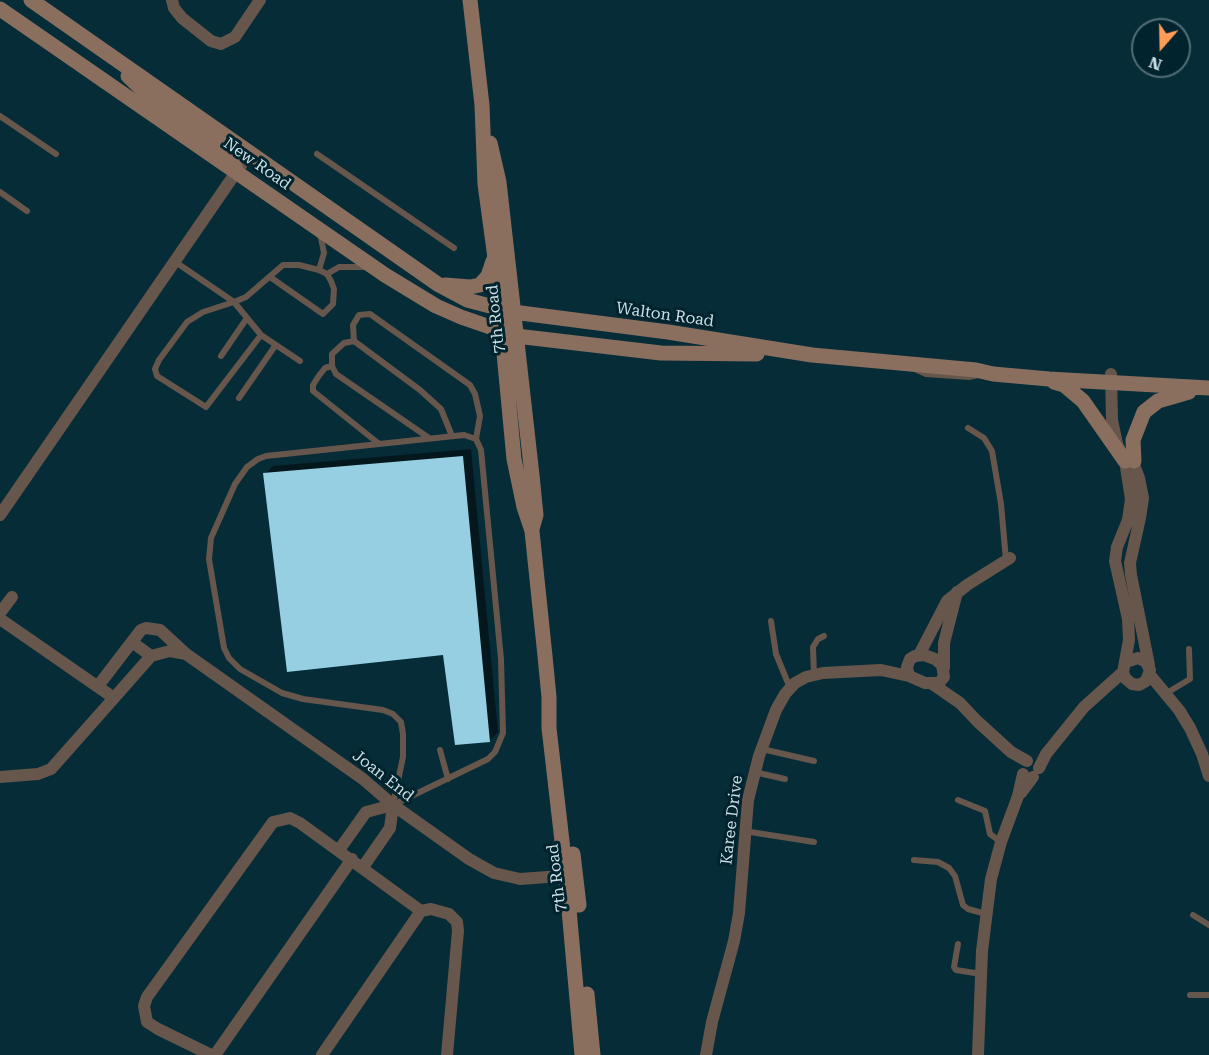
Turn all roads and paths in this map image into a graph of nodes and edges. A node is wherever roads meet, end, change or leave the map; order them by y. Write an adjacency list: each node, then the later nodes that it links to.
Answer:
1 (31, 0): 6 (main road, New Road)
2 (172, 0): 3 (street)
3 (260, 0)
4 (470, 0): 7 (main road, 7th Road)
5 (0, 9): 12 (main road, New Road)
6 (113, 57): 9 (main road, New Road); 12 (main road)
7 (482, 105): 17 (main road, 7th Road); 25 (main road, 7th Road)
8 (0, 116): 10 (lane)
9 (250, 152): 12 (street); 23 (main road, New Road)
10 (56, 154)
11 (317, 154): 16 (lane)
12 (236, 171): 15 (main road, New Road); 18 (street)
13 (0, 192): 14 (lane)
14 (27, 211)
15 (318, 229): 19 (main road, New Road); 20 (lane)
16 (454, 248)
17 (495, 258): 23 (main road); 25 (main road, 7th Road)
18 (174, 261): 24 (lane); 47 (street)
19 (376, 269): 21 (lane); 27 (main road, New Road)
20 (319, 270): 21 (lane); 22 (lane)
21 (327, 274): 22 (lane)
22 (270, 277): 24 (lane)
23 (439, 285): 25 (main road, New Road)
24 (234, 302): 26 (lane); 28 (lane)
25 (506, 310): 27 (main road, 7th Road); 31 (main road, Walton Road)
26 (247, 318): 28 (lane); 32 (lane)
27 (509, 334): 31 (main road, Walton Road); 95 (main road, 7th Road)
28 (261, 335): 30 (lane)
29 (354, 341): 34 (lane); 41 (lane); 43 (lane)
30 (275, 346): 33 (lane); 39 (lane)
31 (812, 355): 35 (main road, Walton Road)
32 (220, 356)
33 (300, 361)
34 (332, 366): 42 (lane); 44 (lane)
35 (982, 370): 36 (main road, Walton Road); 37 (main road, Walton Road)
36 (1049, 379): 37 (main road, Walton Road); 45 (main road)
37 (1114, 379): 38 (main road, Walton Road); 45 (street)
38 (1207, 385): 45 (main road)
39 (239, 398)
40 (968, 428): 48 (lane)
41 (452, 436): 42 (lane); 43 (lane)
42 (429, 438): 44 (lane)
43 (476, 439): 84 (lane)
44 (378, 443): 87 (lane)
45 (1129, 461): 46 (street)
46 (1134, 479): 49 (street); 50 (street)
47 (0, 515)
48 (1008, 559): 51 (street)
49 (1130, 569): 50 (street); 66 (street)
50 (1117, 570): 64 (street)
51 (957, 592): 56 (street); 57 (street)
52 (12, 597): 53 (street)
53 (0, 613)
54 (0, 619): 71 (street)
55 (771, 621): 72 (lane)
56 (933, 628): 57 (street); 62 (street)
57 (946, 632): 67 (street)
58 (824, 636): 68 (lane)
59 (132, 642): 61 (street, Joan End); 63 (street); 71 (street)
60 (1189, 649): 74 (lane)
61 (186, 654): 63 (street); 87 (street, Joan End)
62 (919, 655): 65 (street); 67 (street)
63 (151, 657): 75 (street)
64 (1124, 667): 66 (street); 70 (street); 73 (street)
65 (909, 670): 68 (street); 69 (street)
66 (1149, 670): 70 (street); 74 (street)
67 (944, 673): 69 (street); 76 (street)
68 (814, 675): 72 (street)
69 (931, 683): 76 (street)
70 (1134, 684): 73 (street); 74 (street)
71 (98, 686): 75 (street)
72 (790, 688): 77 (street, Karee Drive)
73 (1101, 691): 80 (street)
74 (1166, 696): 82 (street)
75 (114, 698): 83 (street)
76 (960, 703): 80 (street)
77 (761, 748): 79 (lane); 81 (street, Karee Drive)
78 (440, 750): 84 (lane)
79 (813, 761)
80 (1029, 768): 90 (street)
81 (754, 772): 85 (lane); 88 (street, Karee Drive)
82 (1209, 776)
83 (0, 777)
84 (448, 779): 87 (lane)
85 (784, 779)
86 (958, 800): 90 (lane)
87 (393, 805): 91 (street); 94 (street); 95 (street, Joan End)
88 (744, 831): 89 (lane); 110 (street, Karee Drive)
89 (814, 842)
90 (1001, 842): 97 (street)
91 (339, 850): 92 (street); 104 (street)
92 (352, 859): 94 (street); 105 (street)
93 (914, 860): 97 (lane)
94 (363, 867): 96 (street)
95 (571, 876): 108 (main road, 7th Road); 109 (main road, 7th Road)
96 (421, 911): 106 (street); 107 (street)
97 (987, 915): 101 (street)
98 (1193, 915): 99 (lane)
99 (1209, 925)
100 (958, 944): 101 (lane)
101 (981, 974): 111 (street)
102 (1190, 995): 103 (lane)
103 (1209, 995)
104 (211, 1055)
105 (215, 1055)
106 (322, 1055)
107 (447, 1055)
108 (582, 1055)
109 (593, 1055)
110 (706, 1055)
111 (978, 1055)

